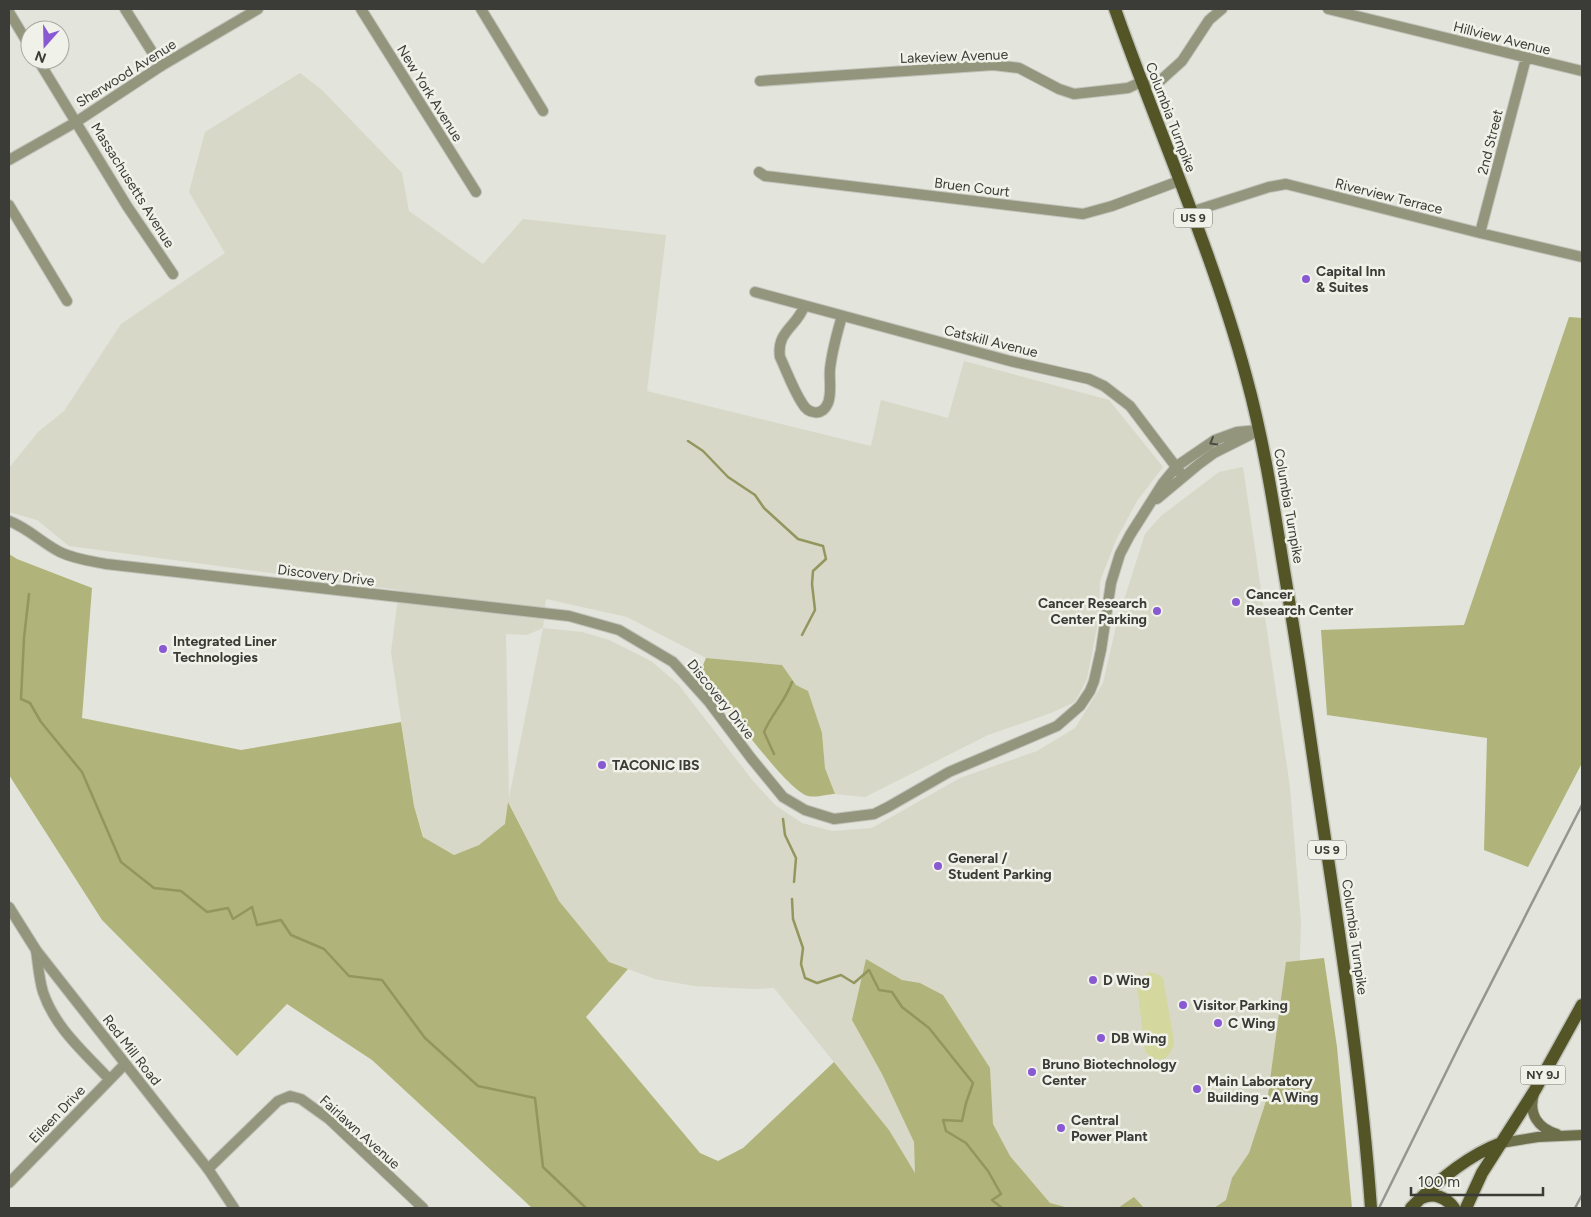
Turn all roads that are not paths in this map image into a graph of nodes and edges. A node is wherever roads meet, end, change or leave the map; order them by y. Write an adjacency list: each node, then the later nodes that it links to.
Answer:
1 (125, 9): 13 (street)
2 (258, 9): 9 (street, Sherwood Avenue)
3 (361, 9): 23 (street, New York Avenue)
4 (481, 9): 18 (street)
5 (1115, 9): 17 (main road, Columbia Turnpike / US 9)
6 (1222, 9): 17 (street)
7 (1328, 9): 10 (street, Hillview Avenue)
8 (9, 12): 11 (street)
9 (246, 12): 13 (street, Sherwood Avenue)
10 (1354, 12): 12 (street, Hillview Avenue)
11 (20, 30)
12 (1526, 58): 15 (street, Hillview Avenue); 26 (street, 2nd Street)
13 (161, 66): 19 (street, Sherwood Avenue)
14 (44, 70): 19 (street, Massachusetts Avenue)
15 (1582, 72)
16 (760, 80): 17 (street, Lakeview Avenue)
17 (1141, 82): 22 (main road, Columbia Turnpike / US 9)
18 (543, 111)
19 (76, 122): 20 (street, Sherwood Avenue); 28 (street, Massachusetts Avenue)
20 (9, 160)
21 (759, 172): 22 (street, Bruen Court)
22 (1179, 181): 25 (main road, Columbia Turnpike / US 9)
23 (476, 192)
24 (9, 205): 30 (street)
25 (1191, 212): 26 (street, Riverview Terrace); 33 (main road, Columbia Turnpike / US 9)
26 (1480, 233): 27 (street, Riverview Terrace)
27 (1582, 257)
28 (173, 274)
29 (755, 292): 31 (street, Catskill Avenue)
30 (68, 301)
31 (804, 306): 32 (street, Catskill Avenue); 32 (street)
32 (842, 316): 34 (street, Catskill Avenue)
33 (1260, 430): 34 (street, Discovery Drive, one-way to 34); 35 (street, Discovery Drive); 52 (main road, Columbia Turnpike / US 9)
34 (1177, 466): 35 (street, Catskill Avenue); 36 (street, Discovery Drive)
35 (1183, 476): 36 (street, Discovery Drive)
36 (1148, 507): 37 (street, Discovery Drive)
37 (9, 521)
38 (9, 907): 39 (street, Red Mill Road)
39 (36, 950): 41 (street, Red Mill Road); 42 (street)
40 (1582, 1005): 43 (main road, NY 9J)
41 (125, 1064): 42 (street, Eileen Drive); 47 (street, Red Mill Road)
42 (109, 1080): 48 (street, Eileen Drive)
43 (1535, 1090): 45 (main road); 46 (main road, NY 9J)
44 (1582, 1135): 45 (main road)
45 (1565, 1136): 46 (main road)
46 (1501, 1143): 49 (main road); 54 (main road)
47 (208, 1169): 50 (street, Red Mill Road); 51 (street, Fairlawn Avenue)
48 (9, 1184)
49 (1416, 1204): 53 (main road)
50 (234, 1208)
51 (423, 1208)
52 (1371, 1208)
53 (1454, 1208)
54 (1466, 1208)

